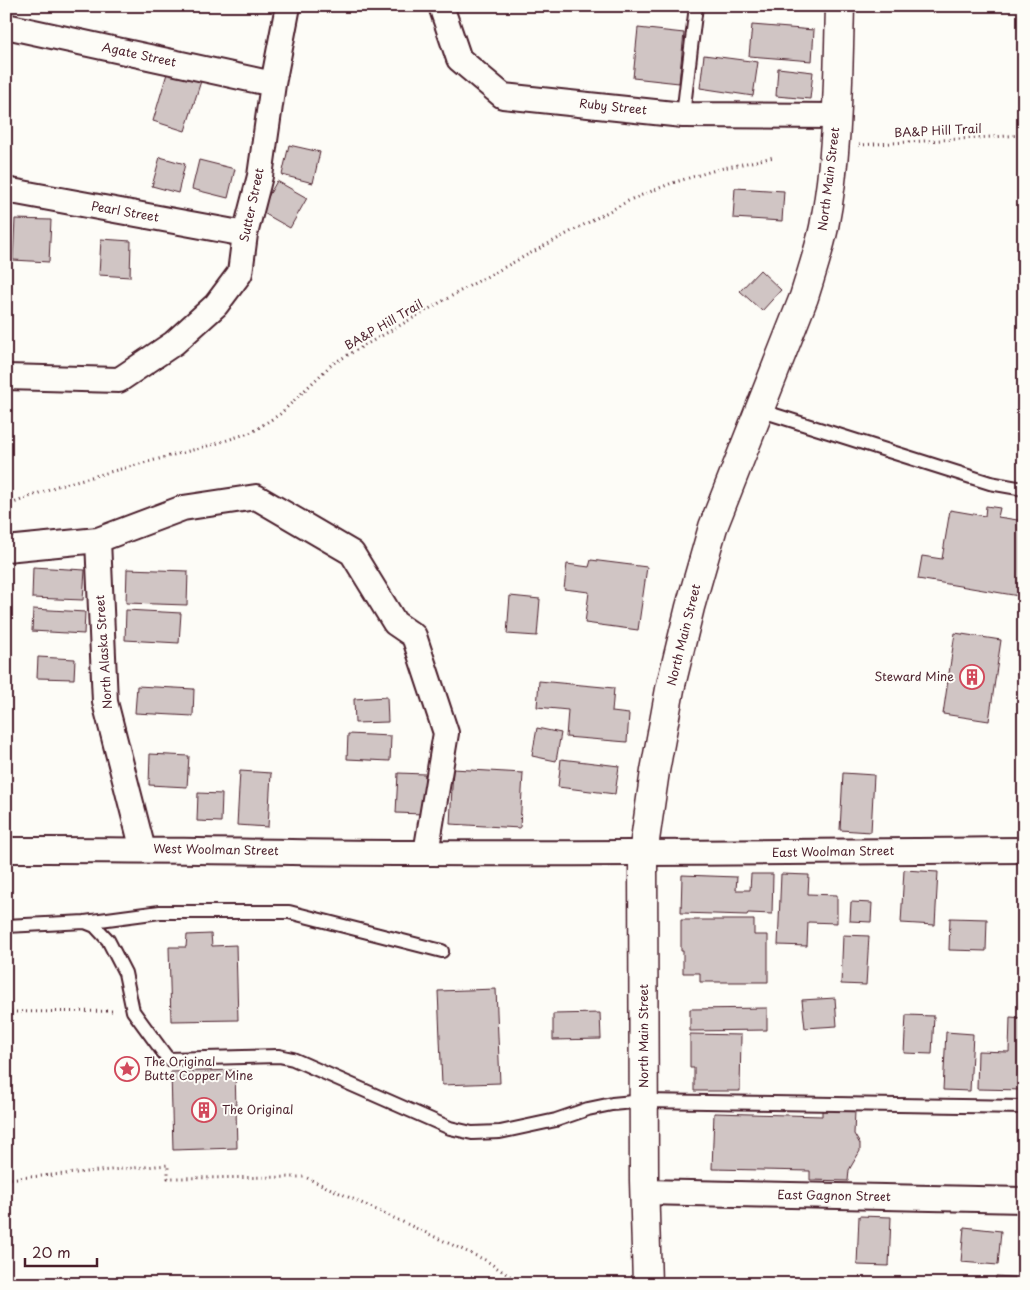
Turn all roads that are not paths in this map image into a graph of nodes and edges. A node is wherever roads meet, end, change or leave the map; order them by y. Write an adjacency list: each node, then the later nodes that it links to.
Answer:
1 (288, 6): 6 (street, Sutter Street)
2 (441, 6): 7 (street, Ruby Street)
3 (696, 6): 7 (lane)
4 (840, 6): 8 (main road, North Main Street)
5 (6, 26): 6 (street, Agate Street)
6 (273, 84): 10 (street, Sutter Street)
7 (683, 115): 8 (street, Ruby Street)
8 (836, 116): 12 (main road, North Main Street)
9 (6, 190): 10 (street, Pearl Street)
10 (245, 234): 11 (street, Sutter Street)
11 (6, 377)
12 (759, 410): 13 (lane); 20 (main road, North Main Street)
13 (1024, 489)
14 (98, 540): 15 (street); 17 (street, North Alaska Street); 19 (street)
15 (6, 549)
16 (6, 850): 17 (street, West Woolman Street)
17 (143, 850): 19 (street, West Woolman Street)
18 (1024, 850): 20 (street, East Woolman Street)
19 (426, 853): 20 (street, West Woolman Street)
20 (643, 854): 24 (main road, North Main Street)
21 (86, 922): 22 (lane); 23 (lane); 24 (lane)
22 (6, 926)
23 (442, 951)
24 (644, 1101): 25 (lane); 26 (main road, North Main Street)
25 (1024, 1107)
26 (644, 1192): 27 (street, East Gagnon Street); 28 (main road, North Main Street)
27 (1024, 1200)
28 (647, 1284)

